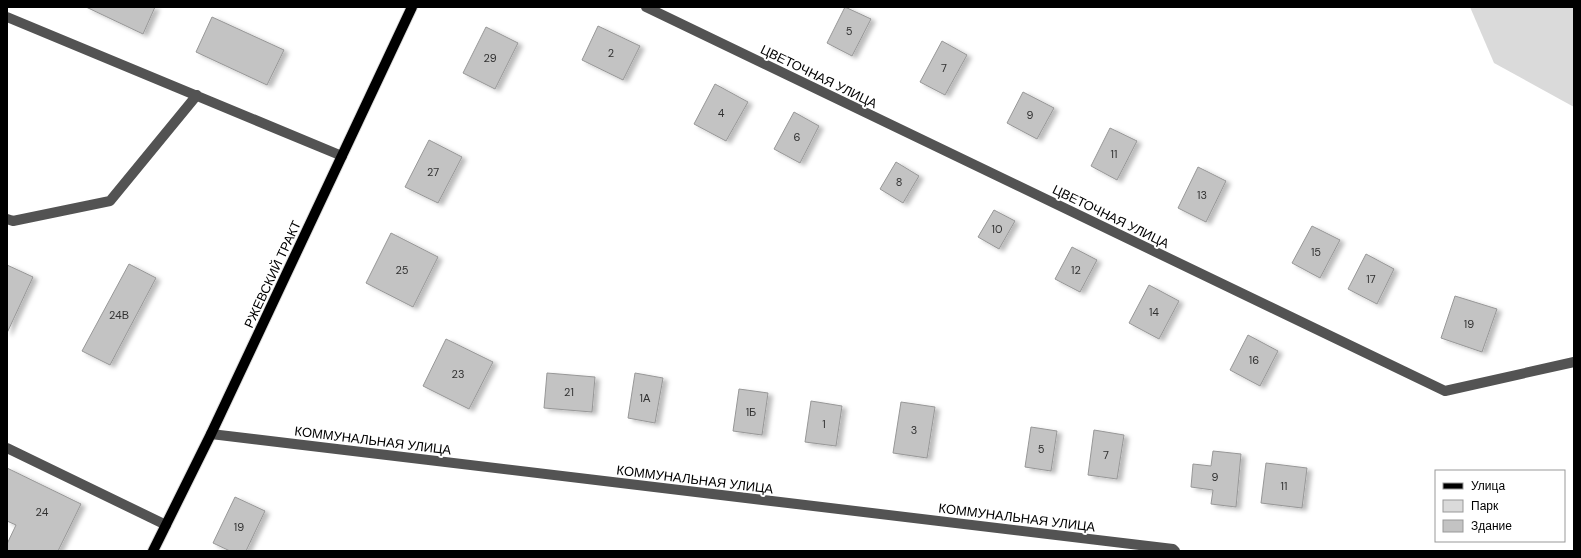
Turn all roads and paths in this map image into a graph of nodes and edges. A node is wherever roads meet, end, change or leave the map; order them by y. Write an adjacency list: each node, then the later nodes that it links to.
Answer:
1 (412, 7): 5 (main road, РЖЕВСКИЙ ТРАКТ)
2 (646, 7): 7 (street, ЦВЕТОЧНАЯ УЛИЦА)
3 (7, 17): 4 (street)
4 (196, 95): 5 (street); 6 (street)
5 (342, 156): 8 (main road, РЖЕВСКИЙ ТРАКТ)
6 (7, 219)
7 (1574, 362)
8 (211, 434): 10 (main road, РЖЕВСКИЙ ТРАКТ); 12 (street, КОММУНАЛЬНАЯ УЛИЦА)
9 (7, 448): 10 (street)
10 (166, 525): 11 (main road, РЖЕВСКИЙ ТРАКТ)
11 (153, 551)
12 (1175, 551)

